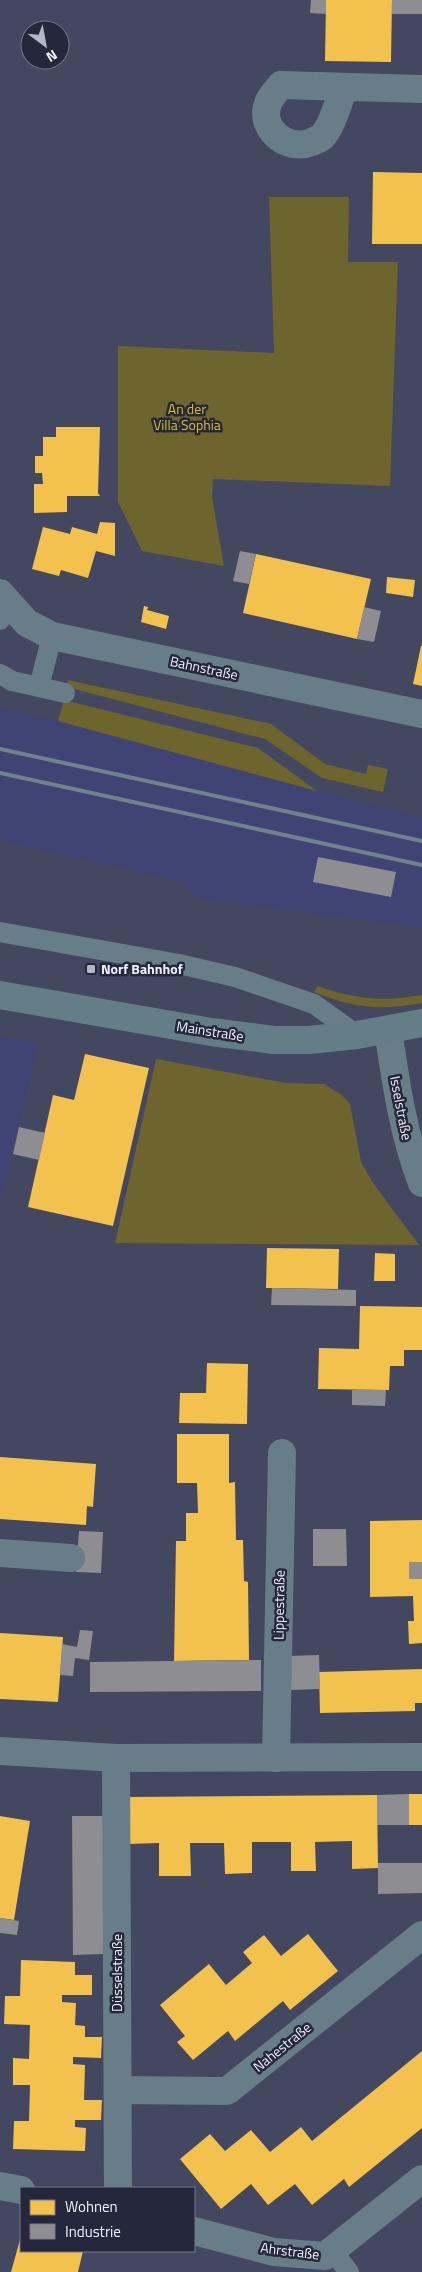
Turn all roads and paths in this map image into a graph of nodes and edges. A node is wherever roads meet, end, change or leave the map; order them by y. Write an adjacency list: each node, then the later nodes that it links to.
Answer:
1 (344, 88): 2 (street)
2 (422, 89)
3 (2, 604): 4 (street, Bahnstraße)
4 (52, 636): 6 (lane); 8 (street, Bahnstraße)
5 (0, 674): 6 (lane)
6 (39, 687): 7 (lane)
7 (65, 693)
8 (422, 714)
9 (0, 932): 13 (lane)
10 (0, 995): 13 (street, Mainstraße)
11 (422, 1023): 12 (street, Mainstraße)
12 (388, 1030): 13 (street, Mainstraße); 14 (street, Isselstraße)
13 (357, 1034)
14 (416, 1152): 15 (street, Isselstraße)
15 (422, 1183)
16 (282, 1452): 22 (street, Lippestraße)
17 (0, 1553): 18 (street)
18 (71, 1558)
19 (0, 1751): 21 (street)
20 (422, 1757): 22 (street)
21 (116, 1758): 22 (street); 24 (street, Düsselstraße)
22 (276, 1758)
23 (422, 1935): 24 (street, Nahestraße)
24 (118, 2090): 27 (street, Düsselstraße)
25 (422, 2179): 30 (street, Ahrstraße)
26 (0, 2186): 28 (street)
27 (118, 2187)
28 (20, 2190)
29 (195, 2231): 30 (street, Ahrstraße)
30 (332, 2250): 31 (lane)
31 (349, 2272)

